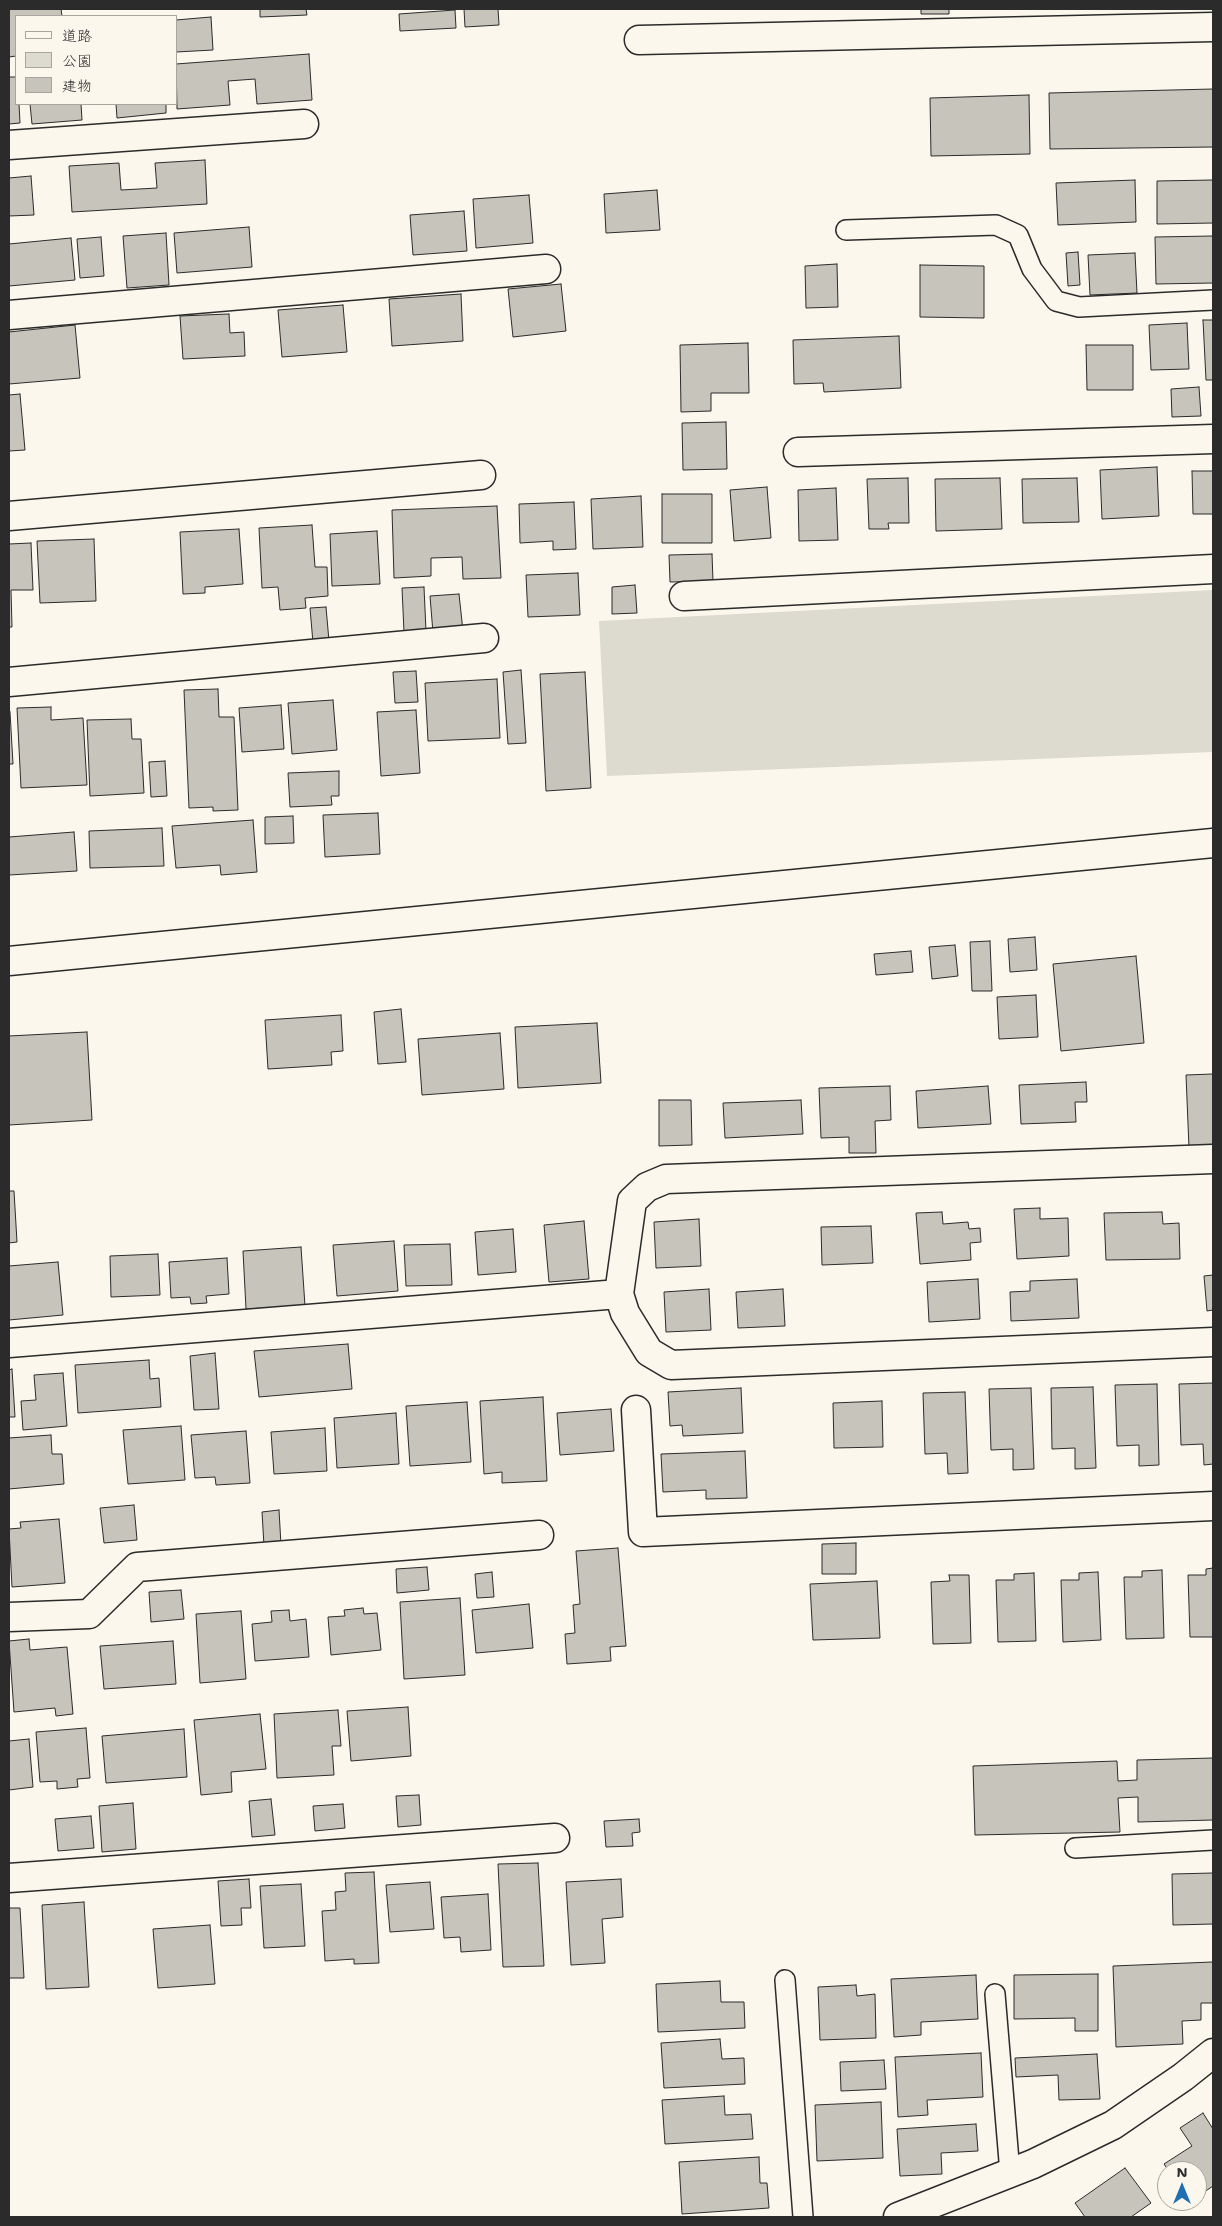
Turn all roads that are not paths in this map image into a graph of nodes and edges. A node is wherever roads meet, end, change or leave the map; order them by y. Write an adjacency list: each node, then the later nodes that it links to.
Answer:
1 (1213, 27): 2 (street)
2 (639, 40)
3 (304, 124): 4 (street)
4 (9, 145)
5 (846, 230): 7 (lane)
6 (546, 269): 8 (street)
7 (1213, 300)
8 (9, 316)
9 (1213, 439): 10 (street)
10 (798, 452)
11 (481, 475): 12 (street)
12 (9, 516)
13 (1213, 569): 14 (street)
14 (684, 596)
15 (484, 638): 16 (street)
16 (9, 682)
17 (1213, 843): 18 (street)
18 (9, 961)
19 (1213, 1159): 20 (street)
20 (619, 1294): 21 (street); 22 (street)
21 (1213, 1342)
22 (9, 1343)
23 (636, 1410): 24 (street)
24 (1213, 1506)
25 (539, 1535): 26 (street)
26 (9, 1617)
27 (555, 1838): 30 (street)
28 (1213, 1840): 29 (lane)
29 (1075, 1848)
30 (9, 1878)
31 (785, 1980): 35 (lane)
32 (995, 1994): 34 (lane)
33 (1213, 2053): 34 (street)
34 (1010, 2173): 36 (street)
35 (804, 2217)
36 (898, 2217)

